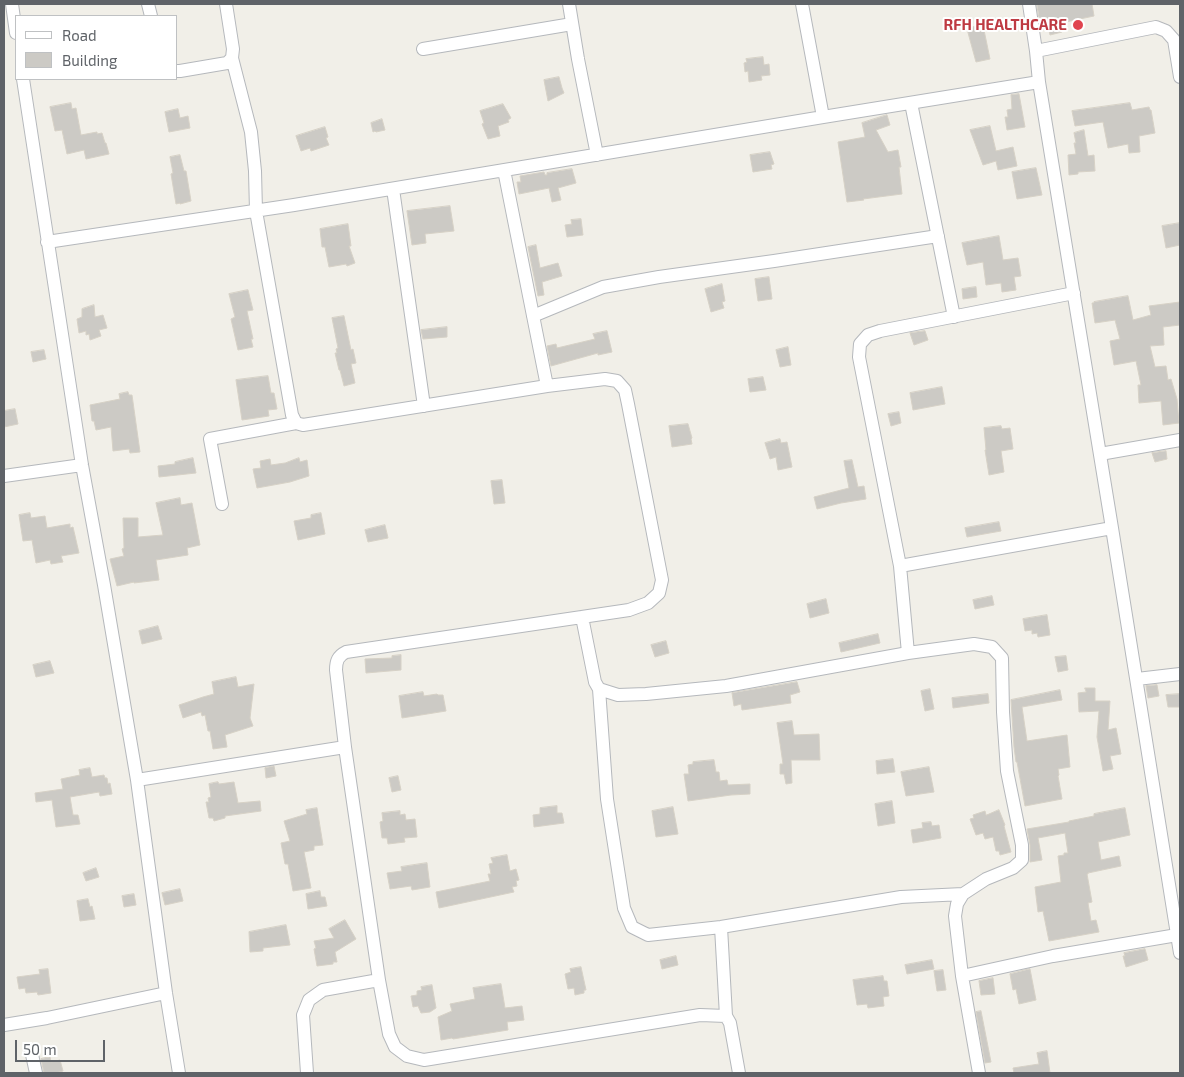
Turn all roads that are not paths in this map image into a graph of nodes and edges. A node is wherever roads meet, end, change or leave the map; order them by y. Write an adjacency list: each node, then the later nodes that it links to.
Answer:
1 (226, 4): 10 (street)
2 (569, 4): 6 (street)
3 (802, 4): 16 (street)
4 (1029, 4): 9 (street)
5 (10, 11): 7 (street)
6 (572, 24): 8 (street); 17 (street)
7 (15, 29)
8 (423, 49)
9 (1036, 51): 12 (street); 14 (street)
10 (232, 58): 11 (street); 20 (street)
11 (178, 71)
12 (1180, 77)
13 (23, 80): 22 (street)
14 (1039, 82): 15 (street); 23 (street)
15 (911, 103): 16 (street); 21 (street)
16 (823, 117): 17 (street)
17 (597, 154): 18 (street)
18 (504, 170): 19 (street); 24 (street)
19 (393, 189): 20 (street); 27 (street)
20 (256, 211): 22 (street); 28 (street)
21 (938, 236): 24 (street); 25 (street)
22 (47, 242): 31 (street)
23 (1074, 293): 25 (street); 30 (street)
24 (533, 316): 26 (street)
25 (954, 317): 35 (street)
26 (547, 386): 27 (street); 36 (street)
27 (424, 406): 28 (street)
28 (296, 423): 33 (street)
29 (1180, 440): 30 (street)
30 (1100, 454): 34 (street)
31 (82, 465): 32 (street); 42 (street)
32 (4, 476)
33 (222, 504)
34 (1112, 528): 35 (street); 39 (street)
35 (900, 566): 37 (street)
36 (582, 617): 40 (street); 41 (street)
37 (908, 654): 40 (street); 43 (street)
38 (1180, 674): 39 (street)
39 (1136, 679): 44 (street)
40 (599, 689): 45 (street)
41 (346, 747): 42 (street); 49 (street)
42 (137, 780): 50 (street)
43 (963, 894): 45 (street); 48 (street)
44 (1175, 894): 46 (street)
45 (721, 926): 51 (street)
46 (1177, 935): 47 (street); 48 (street)
47 (1180, 954)
48 (962, 976): 58 (street)
49 (380, 980): 51 (street); 56 (street)
50 (166, 993): 52 (street); 55 (street)
51 (726, 1016): 57 (street)
52 (4, 1025)
53 (31, 1050): 54 (street)
54 (36, 1073)
55 (179, 1073)
56 (307, 1073)
57 (739, 1073)
58 (979, 1073)

